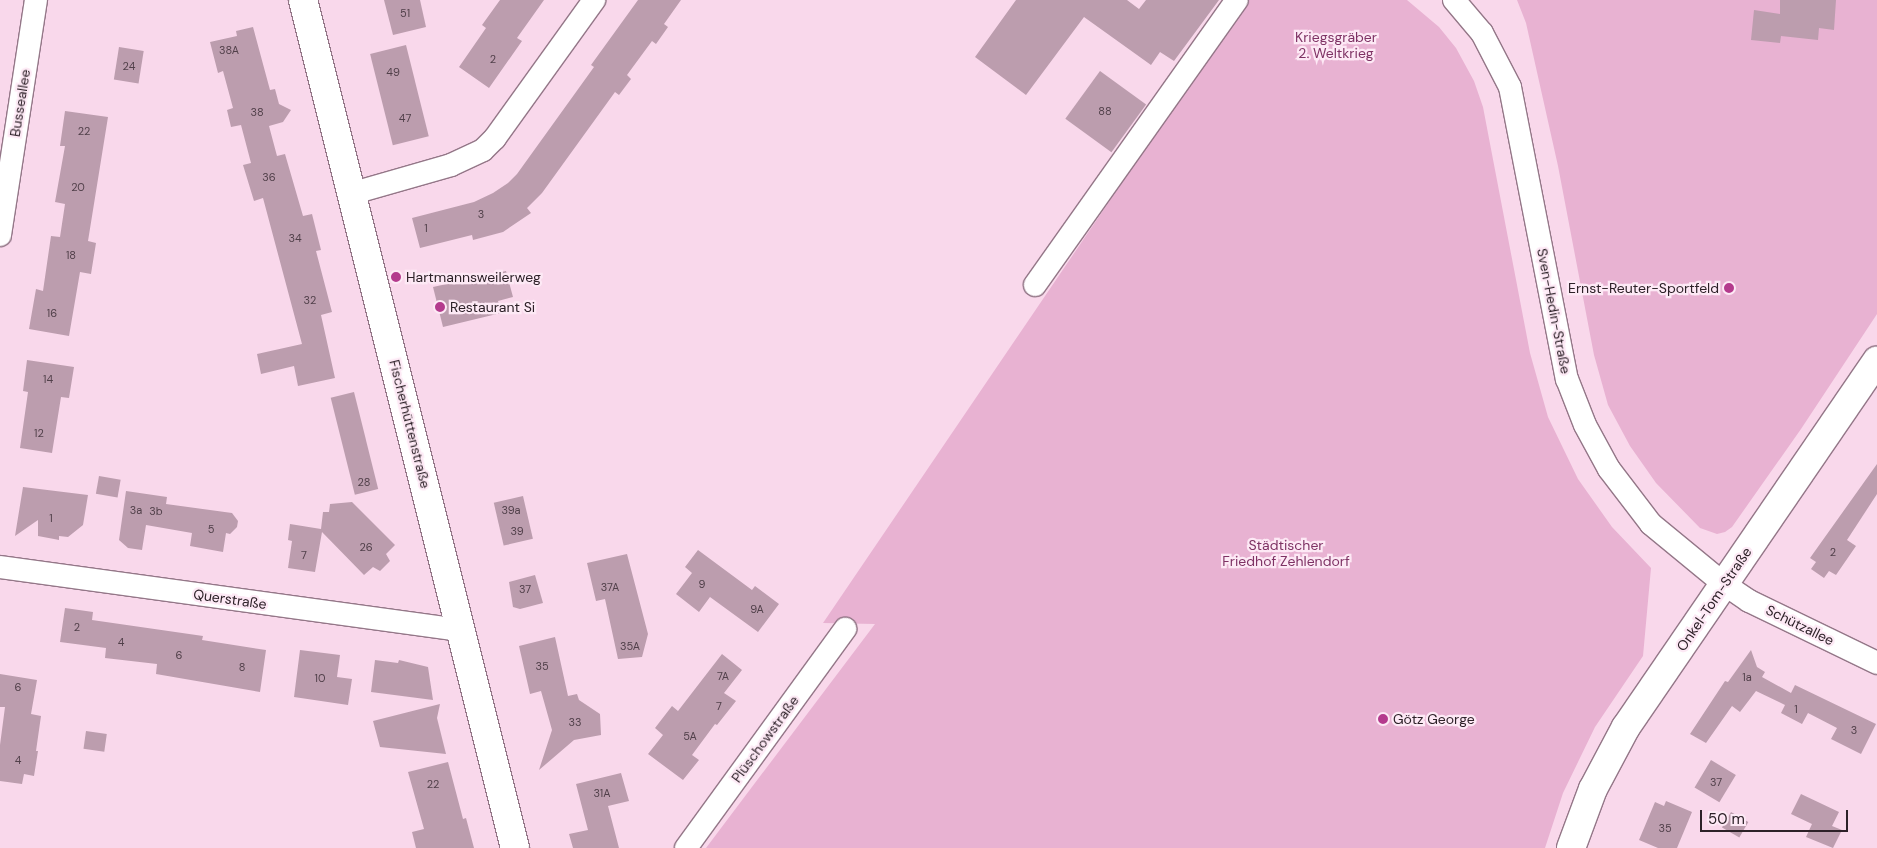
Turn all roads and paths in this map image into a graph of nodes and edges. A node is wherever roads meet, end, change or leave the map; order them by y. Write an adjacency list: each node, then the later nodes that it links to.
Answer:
1 (36, 0): 7 (street, Busseallee)
2 (302, 0): 6 (street, Fischerhüttenstraße)
3 (594, 0): 6 (street)
4 (1237, 0): 8 (street)
5 (1454, 0): 11 (street, Sven-Hedin-Straße)
6 (350, 194): 13 (street, Fischerhüttenstraße)
7 (0, 235)
8 (1035, 285)
9 (1877, 361): 11 (street, Onkel-Tom-Straße)
10 (0, 567): 13 (street, Querstraße)
11 (1724, 584): 14 (street, Schützallee); 17 (street, Onkel-Tom-Straße)
12 (845, 629): 16 (street, Plüschowstraße)
13 (461, 630): 15 (street, Fischerhüttenstraße)
14 (1877, 663)
15 (515, 848)
16 (686, 848)
17 (1571, 848)

